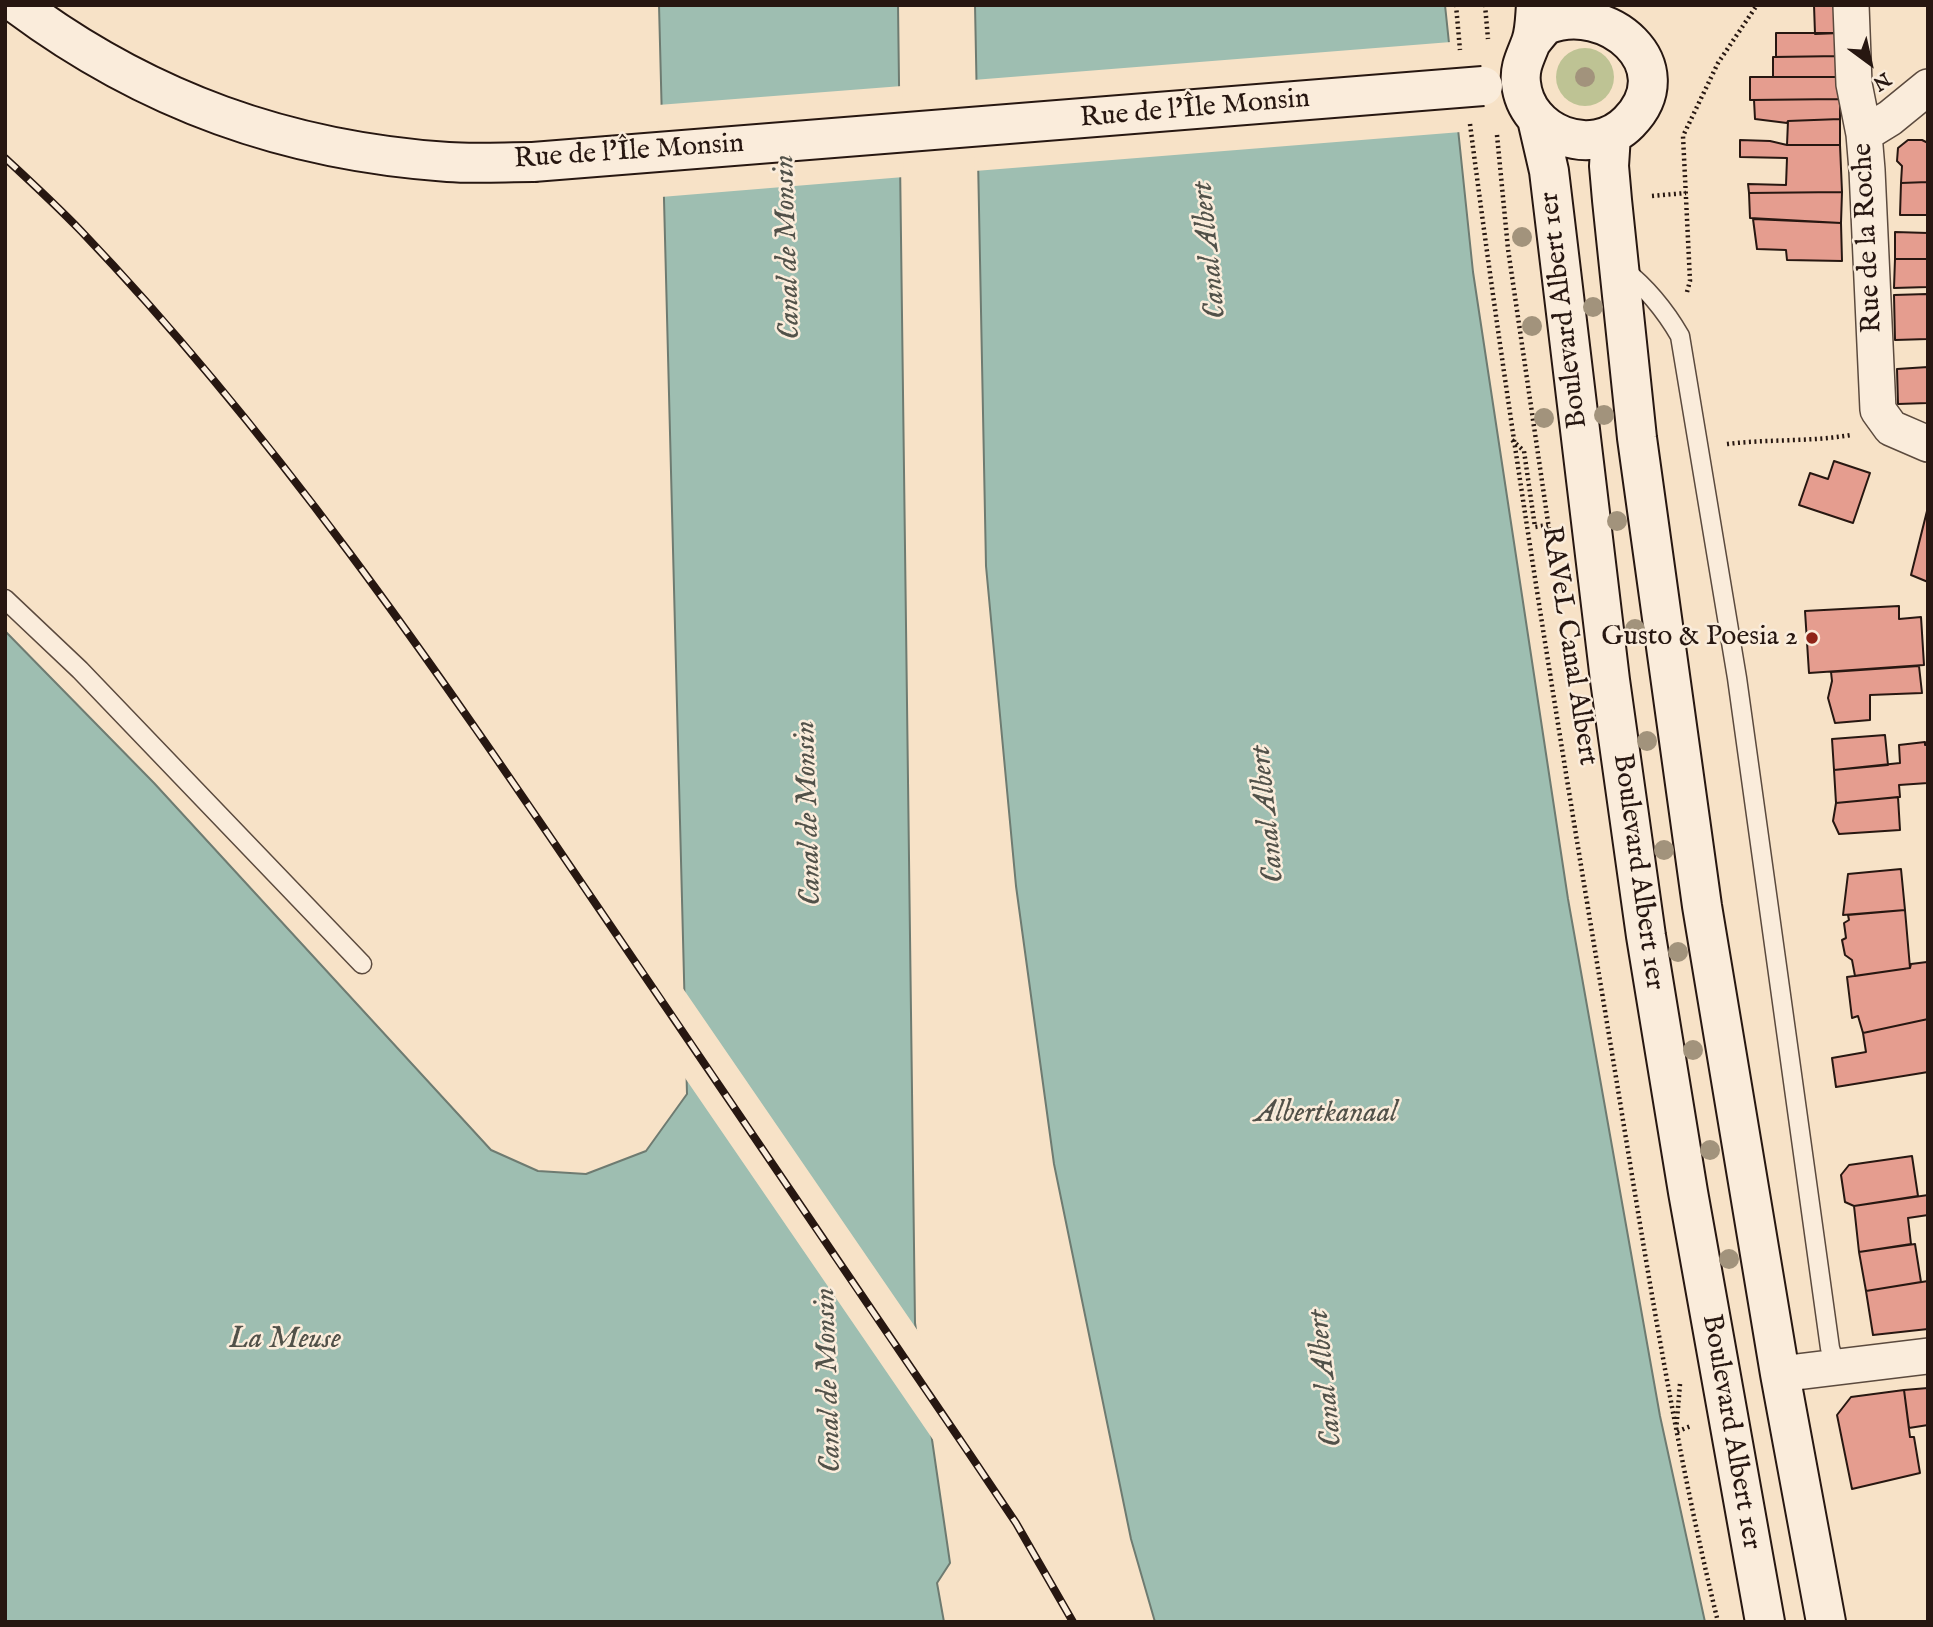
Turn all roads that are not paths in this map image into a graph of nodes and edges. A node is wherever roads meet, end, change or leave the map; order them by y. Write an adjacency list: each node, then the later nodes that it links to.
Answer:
1 (18, 5): 6 (main road, Rue de l'Île Monsin, bridge)
2 (1851, 5): 8 (street, Rue de la Roche)
3 (1602, 10): 4 (main road); 9 (main road)
4 (1530, 36): 6 (main road, Rue de l'Île Monsin); 7 (main road)
5 (1928, 87): 8 (street)
6 (1476, 104): 7 (main road, Rue de l'Île Monsin)
7 (1531, 111): 9 (main road); 17 (main road, Boulevard Albert 1er)
8 (1864, 134): 11 (street, Rue de la Roche)
9 (1611, 135): 10 (main road, Boulevard Albert 1er)
10 (1620, 267): 15 (lane); 16 (main road, Boulevard Albert 1er)
11 (1928, 444)
12 (5, 598): 13 (lane)
13 (362, 964)
14 (1928, 1356): 15 (street)
15 (1836, 1366): 16 (street)
16 (1780, 1374): 17 (main road); 19 (main road, Boulevard Albert 1er)
17 (1736, 1460): 18 (main road, Boulevard Albert 1er)
18 (1765, 1622)
19 (1826, 1622)

